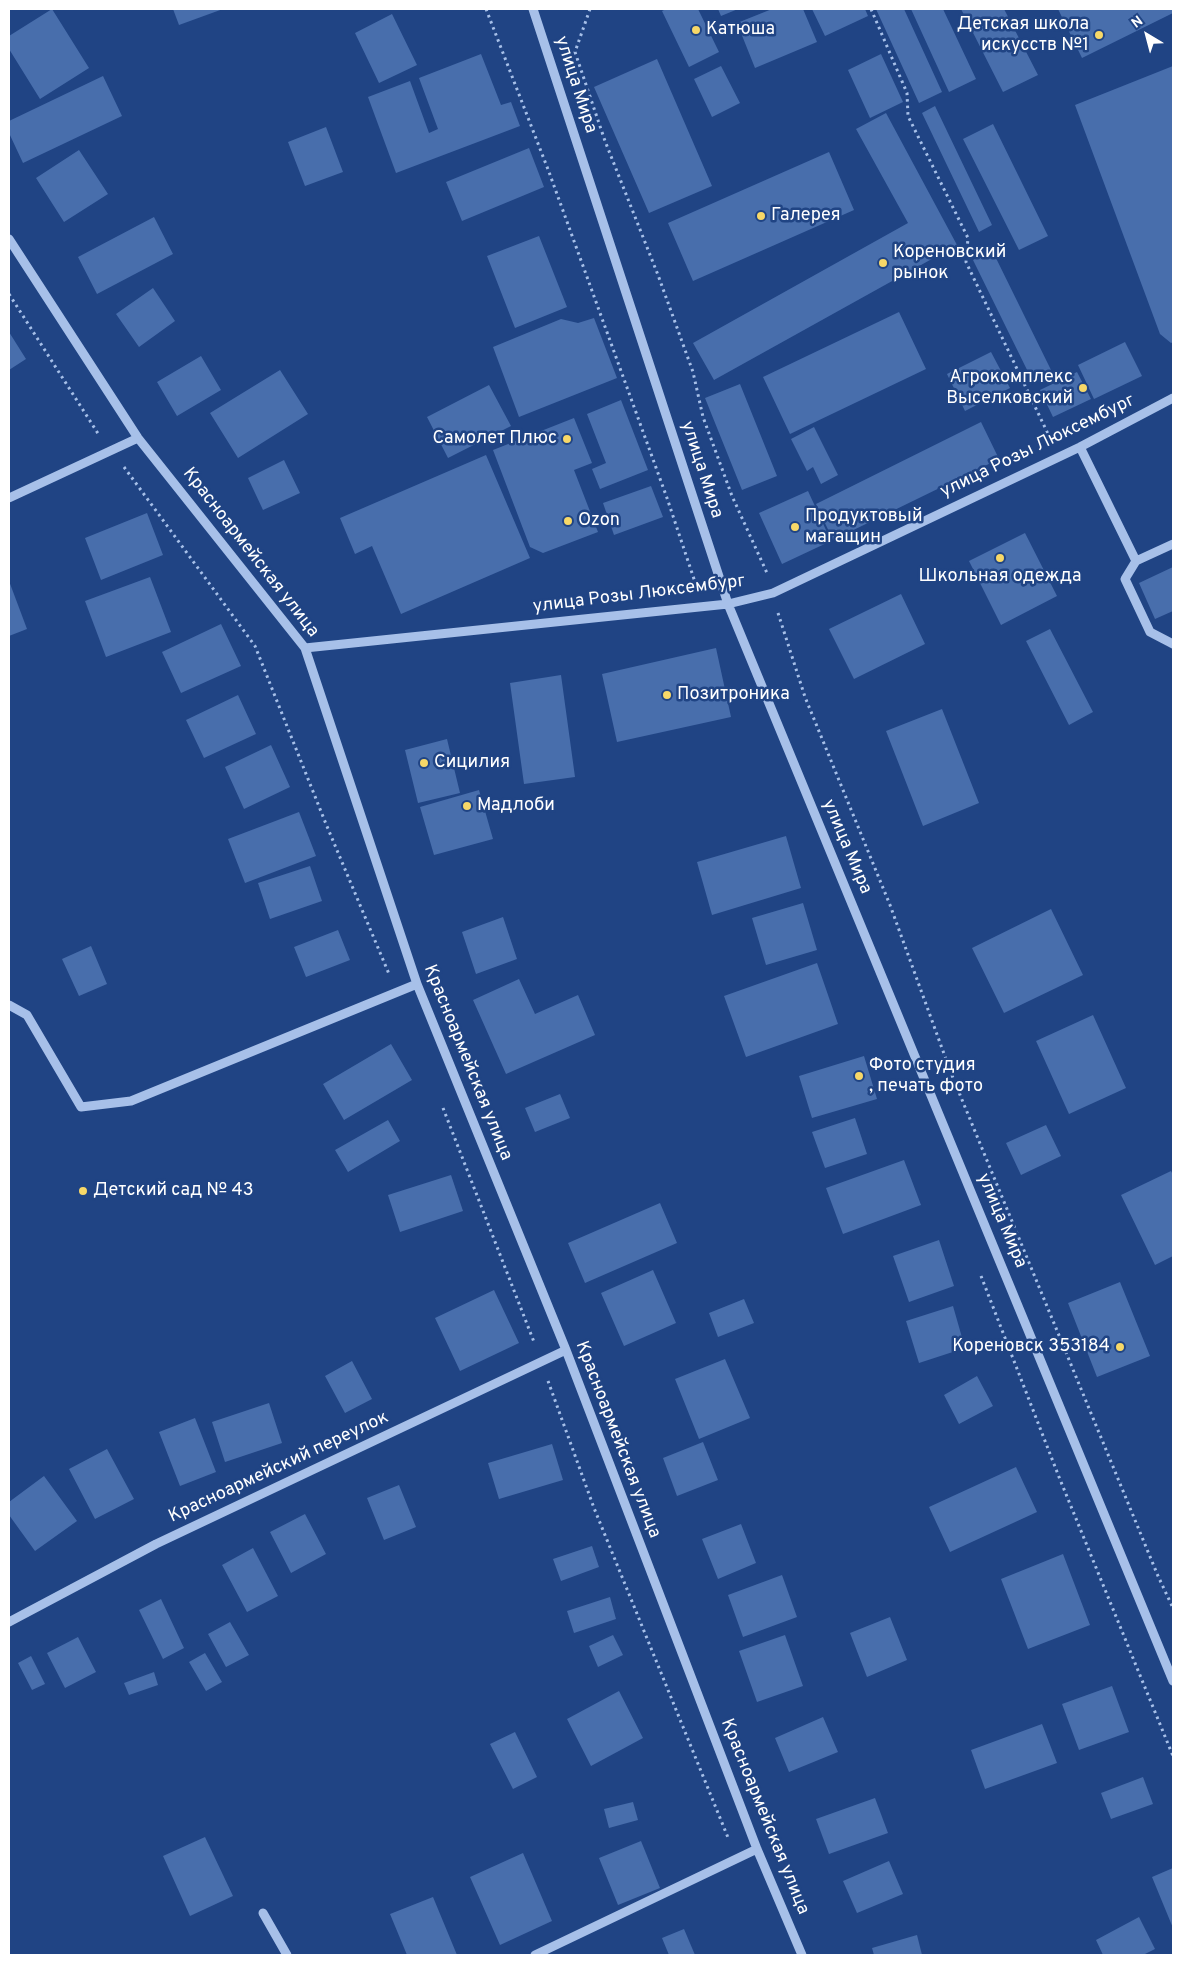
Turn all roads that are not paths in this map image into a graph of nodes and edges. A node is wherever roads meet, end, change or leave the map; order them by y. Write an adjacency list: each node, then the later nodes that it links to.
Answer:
1 (533, 9): 9 (street, улица Мира)
2 (9, 239): 4 (street, Красноармейская улица)
3 (1173, 398): 5 (street, улица Розы Люксембург)
4 (138, 438): 6 (street); 11 (street, Красноармейская улица)
5 (1080, 447): 8 (street); 9 (street, улица Розы Люксембург)
6 (9, 498)
7 (1173, 544): 8 (street)
8 (1136, 561): 10 (street)
9 (728, 604): 11 (street, улица Розы Люксембург); 16 (street, улица Мира)
10 (1173, 644)
11 (305, 648): 12 (street, Красноармейская улица)
12 (416, 984): 13 (street); 14 (street, Красноармейская улица)
13 (9, 1005)
14 (566, 1350): 15 (street, Красноармейский переулок); 17 (street, Красноармейская улица)
15 (9, 1622)
16 (1173, 1681)
17 (757, 1849): 20 (street); 21 (street, Красноармейская улица)
18 (263, 1913): 19 (street)
19 (287, 1955)
20 (535, 1955)
21 (802, 1955)

